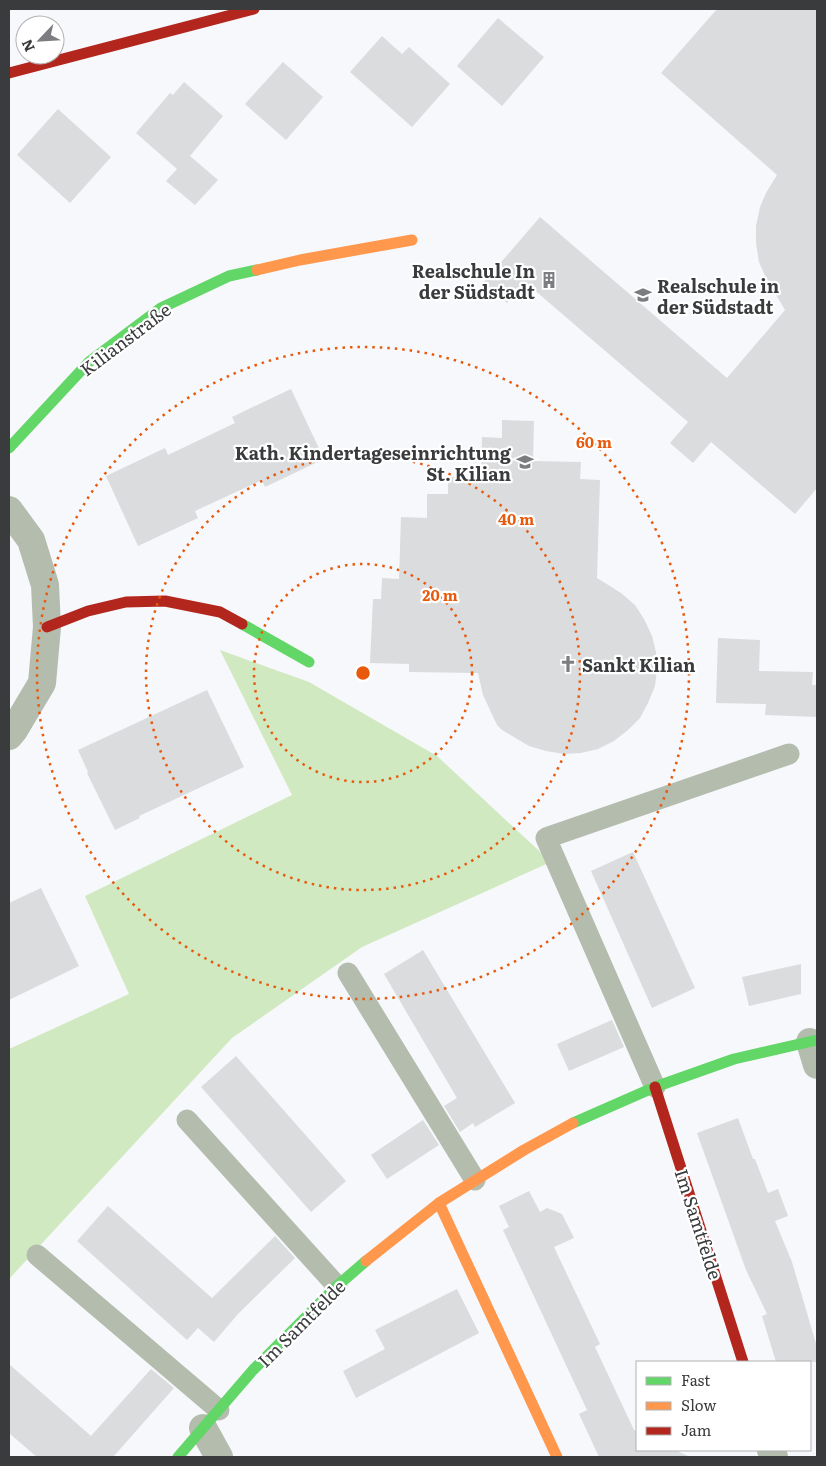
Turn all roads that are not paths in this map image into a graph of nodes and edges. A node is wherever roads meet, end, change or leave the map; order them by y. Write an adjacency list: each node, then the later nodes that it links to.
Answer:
1 (254, 9): 2 (street)
2 (9, 73)
3 (412, 240): 4 (street, Kilianstraße)
4 (9, 448)
5 (9, 510): 6 (street)
6 (47, 627): 7 (street); 8 (street)
7 (309, 662)
8 (9, 736)
9 (789, 754): 12 (lane)
10 (348, 973): 14 (lane)
11 (815, 1049): 12 (street, Im Samtfelde)
12 (655, 1087): 14 (street, Im Samtfelde); 18 (street, Im Samtfelde)
13 (187, 1120): 17 (lane)
14 (475, 1180): 15 (street, Im Samtfelde)
15 (439, 1203): 17 (street, Im Samtfelde); 22 (street)
16 (37, 1255): 19 (lane)
17 (337, 1286): 19 (street, Im Samtfelde)
18 (743, 1361)
19 (211, 1419): 20 (street, Im Samtfelde); 21 (street)
20 (178, 1457)
21 (219, 1457)
22 (556, 1457)

